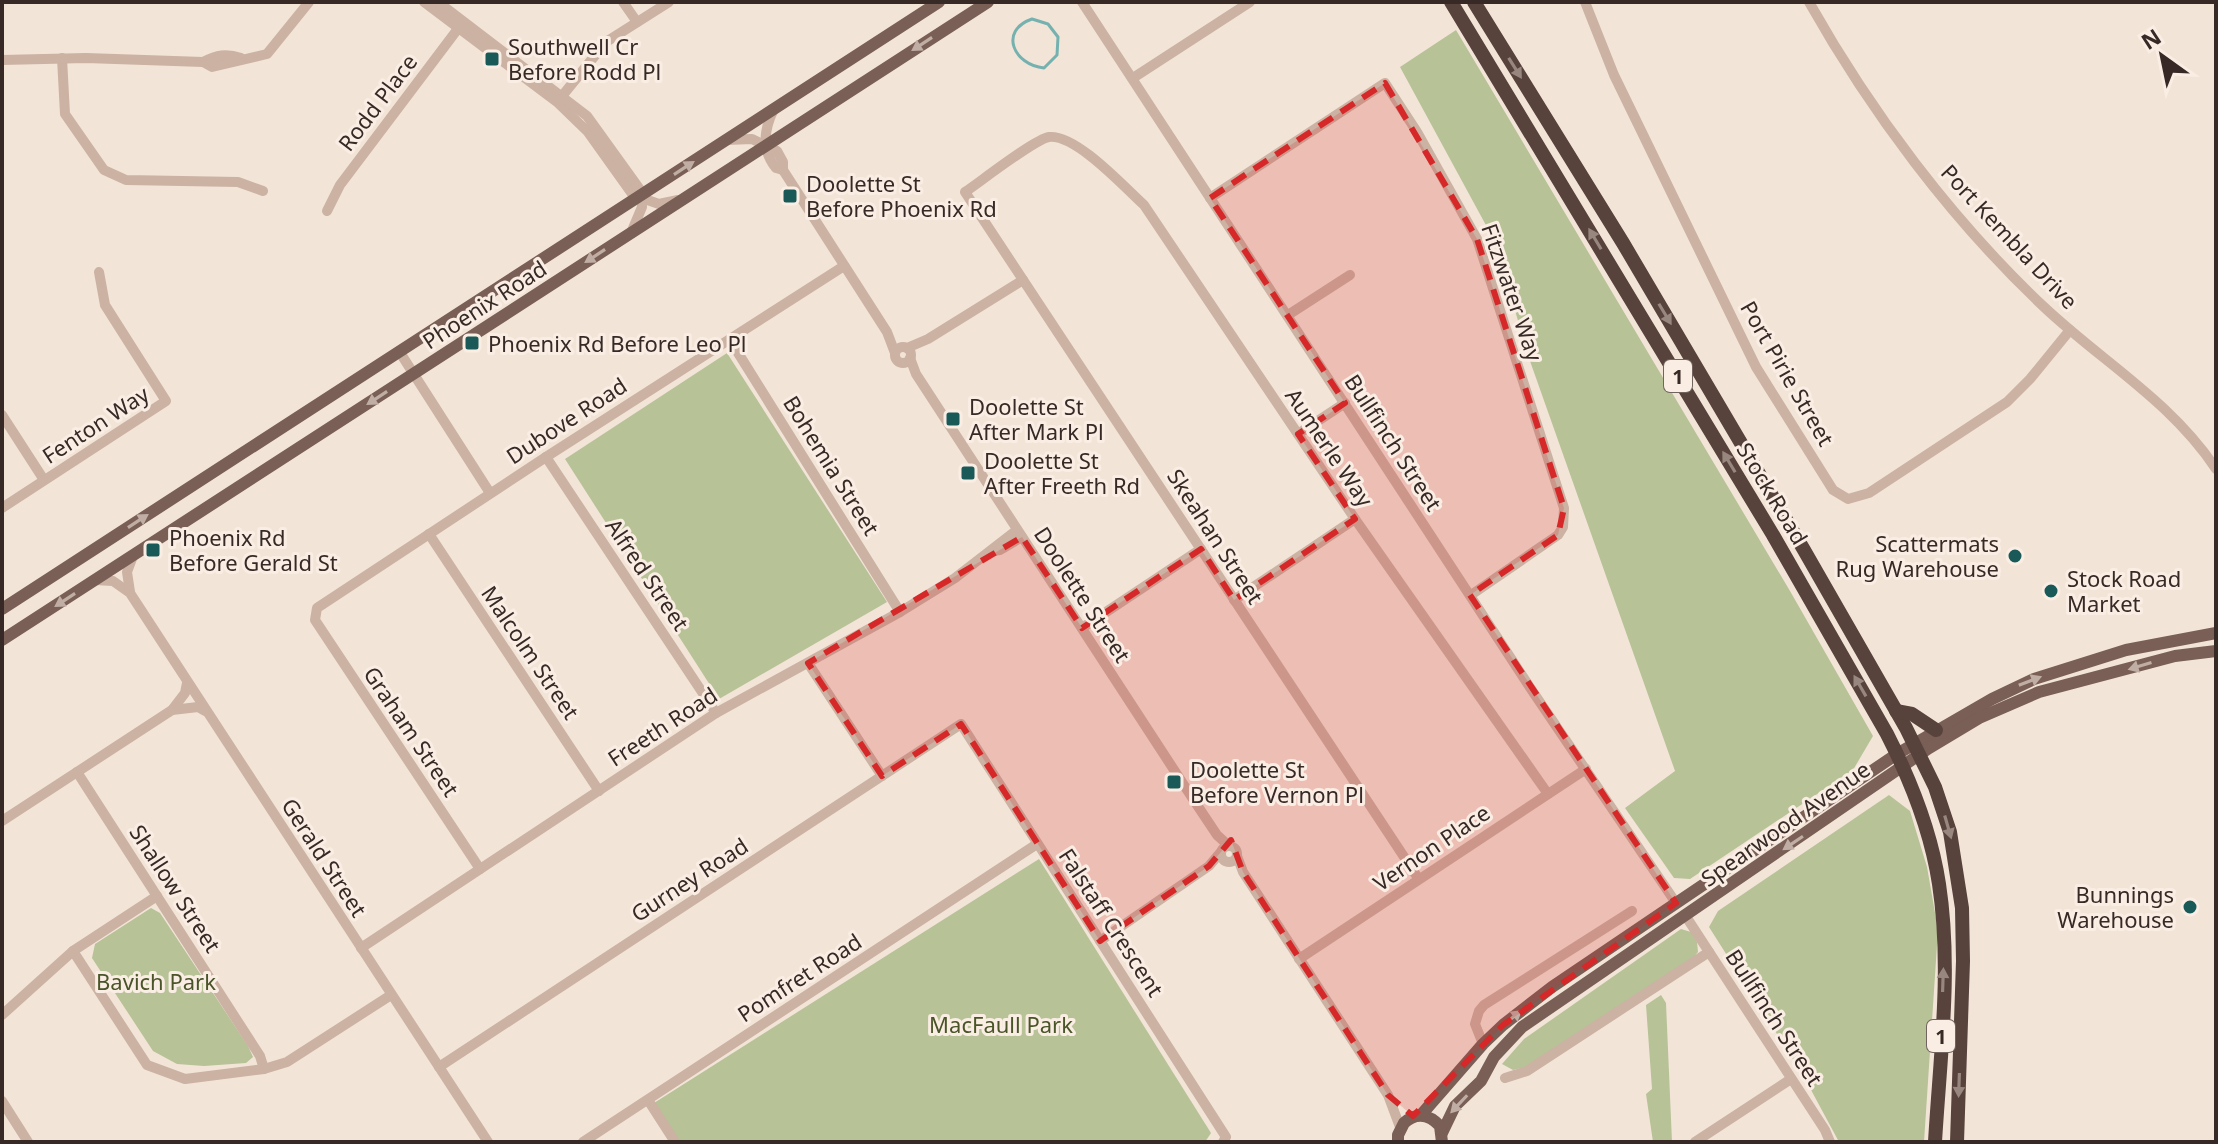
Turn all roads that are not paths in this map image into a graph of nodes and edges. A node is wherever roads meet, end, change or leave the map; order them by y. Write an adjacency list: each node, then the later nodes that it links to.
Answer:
1 (309, 2): 16 (street)
2 (424, 2): 15 (street)
3 (438, 2): 15 (street)
4 (623, 2): 14 (street)
5 (669, 2): 14 (street)
6 (939, 2): 20 (main road, Phoenix Road)
7 (988, 2): 23 (main road, Phoenix Road, one-way to 23)
8 (1082, 2): 18 (street, Bullfinch Street)
9 (1250, 2): 18 (street)
10 (1451, 2): 75 (highway, Stock Road / 1, one-way to 10)
11 (1474, 2): 69 (highway, Stock Road / 1, one-way to 69)
12 (1585, 2): 35 (street, Port Pirie Street)
13 (1809, 2): 35 (street, Port Kembla Drive)
14 (637, 22): 19 (street)
15 (461, 25): 19 (street); 28 (street, Rodd Place)
16 (62, 58): 17 (street); 24 (street)
17 (2, 60)
18 (1133, 78): 26 (street, Bullfinch Street)
19 (559, 100): 25 (street)
20 (774, 109): 22 (main road, Phoenix Road); 23 (street)
21 (1065, 138): 33 (street, Skeahan Street); 42 (street, Aumerle Way)
22 (726, 140): 23 (street); 25 (main road, Phoenix Road, one-way to 22)
23 (767, 145): 27 (main road, Phoenix Road); 30 (street, Doolette Street)
24 (263, 191)
25 (641, 196): 27 (street); 29 (street); 37 (main road, Phoenix Road)
26 (1210, 198): 34 (street, Bullfinch Street); 55 (street, Fitzwater Way)
27 (684, 199): 29 (main road, Phoenix Road)
28 (327, 211)
29 (631, 233): 39 (main road, Phoenix Road, one-way to 39)
30 (844, 266): 36 (street, Dubove Road); 38 (street, Doolette Street)
31 (99, 272): 45 (street, Fenton Way)
32 (1350, 275): 34 (street)
33 (1023, 280): 38 (street); 51 (street, Skeahan Street)
34 (1288, 315): 40 (street, Bullfinch Street)
35 (2070, 330): 44 (street, Port Kembla Drive)
36 (730, 340): 43 (street, Dubove Road); 58 (street, Bohemia Street)
37 (399, 351): 39 (street); 57 (main road, Phoenix Road, one-way to 37)
38 (905, 354): 50 (street, Doolette Street)
39 (414, 374): 46 (street); 52 (main road, Phoenix Road, one-way to 52)
40 (1345, 403): 42 (street); 55 (street, Bullfinch Street)
41 (2, 415): 45 (street)
42 (1298, 434): 48 (street, Aumerle Way)
43 (546, 457): 46 (street, Dubove Road); 71 (street, Alfred Street)
44 (2216, 469)
45 (44, 480): 47 (street, Fenton Way)
46 (490, 493): 49 (street, Dubove Road)
47 (2, 508)
48 (1355, 519): 56 (street); 80 (street, Aumerle Way)
49 (429, 534): 59 (street, Dubove Road); 79 (street, Malcolm Street)
50 (1020, 534): 58 (street, Freeth Road); 61 (street, Doolette Street)
51 (1201, 549): 56 (street, Skeahan Street); 61 (street)
52 (133, 556): 53 (main road, Phoenix Road); 54 (street)
53 (95, 580): 54 (street); 64 (main road, Phoenix Road, one-way to 64)
54 (130, 593): 67 (street, Gerald Street)
55 (1471, 595): 76 (street, Bullfinch Street)
56 (1234, 600): 85 (street, Skeahan Street)
57 (2, 609)
58 (900, 612): 66 (street, Freeth Road)
59 (316, 614): 84 (street, Graham Street)
60 (2216, 625): 63 (main road)
61 (1082, 628): 83 (street, Doolette Street)
62 (2216, 633): 63 (main road, Spearwood Avenue)
63 (2201, 635): 73 (main road, Spearwood Avenue, one-way to 63)
64 (2, 640)
65 (2216, 651): 74 (main road, Spearwood Avenue, one-way to 74)
66 (808, 663): 71 (street, Freeth Road); 78 (street)
67 (187, 683): 68 (street); 70 (street, Gerald Street)
68 (172, 710): 70 (street); 77 (street)
69 (1896, 711): 73 (highway); 74 (highway, Stock Road / 1)
70 (207, 713): 91 (street, Gerald Street)
71 (716, 713): 79 (street, Freeth Road)
72 (961, 724): 78 (street, Gurney Road); 82 (street, Falstaff Crescent)
73 (1936, 730): 74 (main road, Spearwood Avenue)
74 (1917, 749): 75 (main road, Spearwood Avenue); 117 (highway, Stock Road / 1, one-way to 117)
75 (1900, 760): 87 (main road, Spearwood Avenue); 89 (main road, Spearwood Avenue, one-way to 89); 116 (highway, Stock Road / 1, one-way to 75)
76 (1586, 769): 80 (street, Vernon Place); 87 (street, Bullfinch Street)
77 (77, 772): 81 (street); 86 (street, Shallow Street)
78 (882, 776): 98 (street, Gurney Road)
79 (599, 791): 84 (street, Freeth Road)
80 (1548, 794): 85 (street, Vernon Place)
81 (2, 821)
82 (1037, 844): 90 (street, Falstaff Crescent); 103 (street, Pomfret Road)
83 (1227, 855): 90 (street); 94 (street, Doolette Street)
84 (480, 869): 91 (street, Freeth Road)
85 (1418, 878): 94 (street, Vernon Place)
86 (157, 896): 92 (street); 99 (street, Shallow Street)
87 (1676, 903): 97 (main road, Spearwood Avenue, one-way to 87)
88 (1632, 911): 97 (street)
89 (1685, 915): 93 (street, Bullfinch Street); 107 (main road, Spearwood Avenue, one-way to 107)
90 (1100, 941): 112 (street, Falstaff Crescent)
91 (361, 948): 95 (street, Gerald Street)
92 (73, 951): 96 (street); 99 (street)
93 (1709, 952): 100 (street); 101 (street, Bullfinch Street)
94 (1299, 959): 102 (street, Doolette Street)
95 (391, 995): 98 (street, Gerald Street); 99 (street)
96 (2, 1015)
97 (1483, 1044): 105 (main road, Spearwood Avenue)
98 (439, 1067): 109 (street, Gerald Street)
99 (264, 1069)
100 (1505, 1078)
101 (1791, 1079): 114 (street); 115 (street, Bullfinch Street)
102 (1388, 1095): 105 (street, Doolette Street); 106 (street, Doolette Street)
103 (648, 1100): 110 (street, Pomfret Road); 111 (street)
104 (2, 1101): 108 (street)
105 (1417, 1116): 106 (main road, Spearwood Avenue); 107 (main road, Spearwood Avenue)
106 (1400, 1127): 113 (main road)
107 (1442, 1137)
108 (28, 1142)
109 (488, 1142)
110 (583, 1142)
111 (675, 1142)
112 (1223, 1142)
113 (1398, 1142)
114 (1695, 1142)
115 (1830, 1142)
116 (1935, 1142)
117 (1957, 1142)

